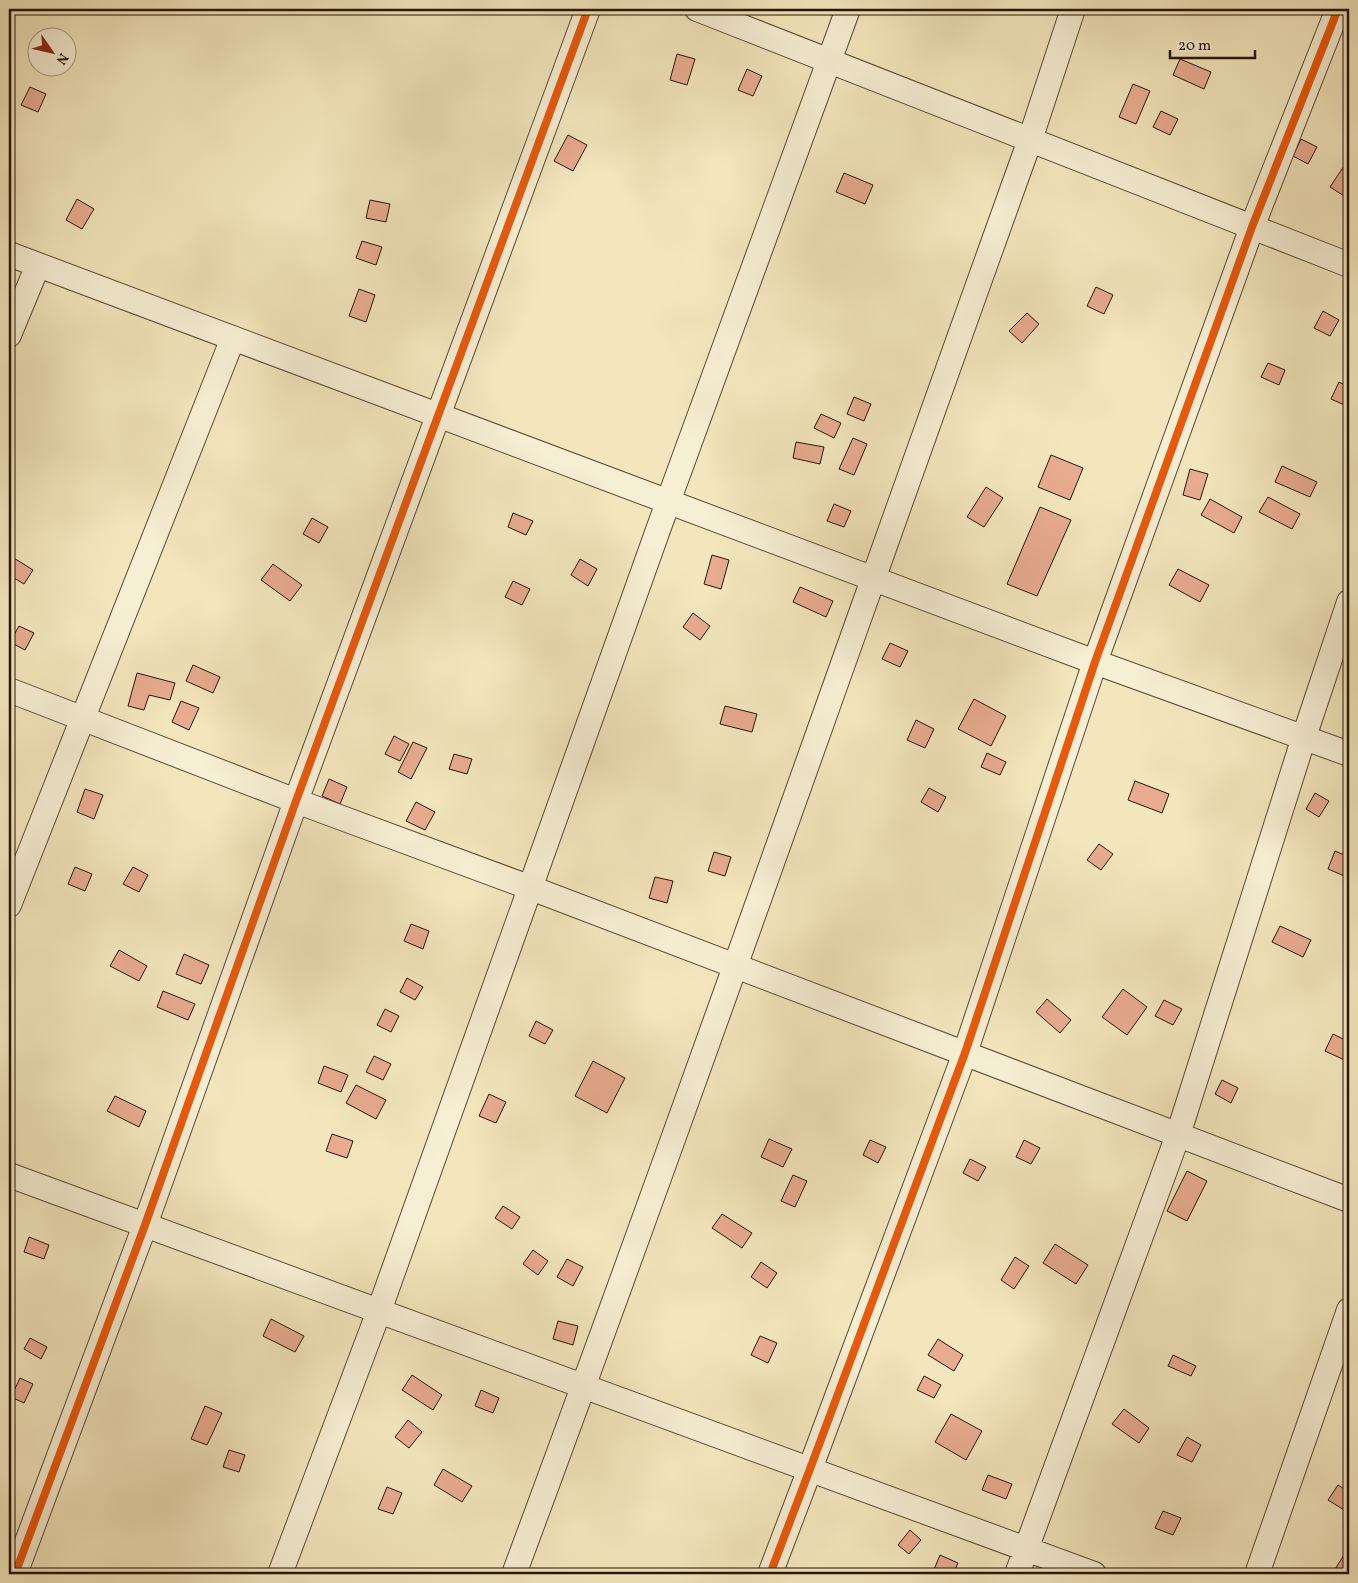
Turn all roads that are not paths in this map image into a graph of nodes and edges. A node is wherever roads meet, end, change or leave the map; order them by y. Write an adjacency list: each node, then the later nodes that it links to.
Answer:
1 (588, 9): 14 (street)
2 (697, 9): 6 (street)
3 (848, 9): 6 (street)
4 (1073, 9): 7 (street)
5 (1338, 9): 8 (street)
6 (830, 61): 7 (street); 15 (street)
7 (1030, 140): 8 (street); 16 (street)
8 (1252, 227): 11 (street); 18 (street)
9 (9, 254): 10 (street)
10 (38, 265): 12 (street); 13 (street)
11 (1349, 265)
12 (9, 335)
13 (233, 338): 14 (street); 20 (street)
14 (438, 415): 15 (street); 23 (street)
15 (668, 502): 16 (street); 24 (street)
16 (872, 578): 18 (street); 26 (street)
17 (1349, 602): 21 (street)
18 (1095, 662): 21 (street); 27 (street)
19 (9, 690): 20 (street)
20 (82, 718): 23 (street); 25 (street)
21 (1304, 737): 22 (street); 28 (street)
22 (1349, 754)
23 (296, 801): 24 (street); 31 (street)
24 (531, 888): 26 (street); 32 (street)
25 (9, 905)
26 (735, 966): 27 (street); 34 (street)
27 (965, 1053): 28 (street); 35 (street)
28 (1178, 1135): 30 (street); 36 (street)
29 (9, 1175): 31 (street)
30 (1349, 1200)
31 (145, 1225): 32 (street); 37 (street)
32 (378, 1310): 34 (street); 38 (street)
33 (1349, 1310): 43 (street)
34 (584, 1386): 35 (street); 39 (street)
35 (810, 1469): 36 (street); 40 (street)
36 (1027, 1549): 41 (street); 42 (street)
37 (16, 1574)
38 (280, 1574)
39 (514, 1574)
40 (770, 1574)
41 (1017, 1574)
42 (1094, 1574)
43 (1257, 1574)

